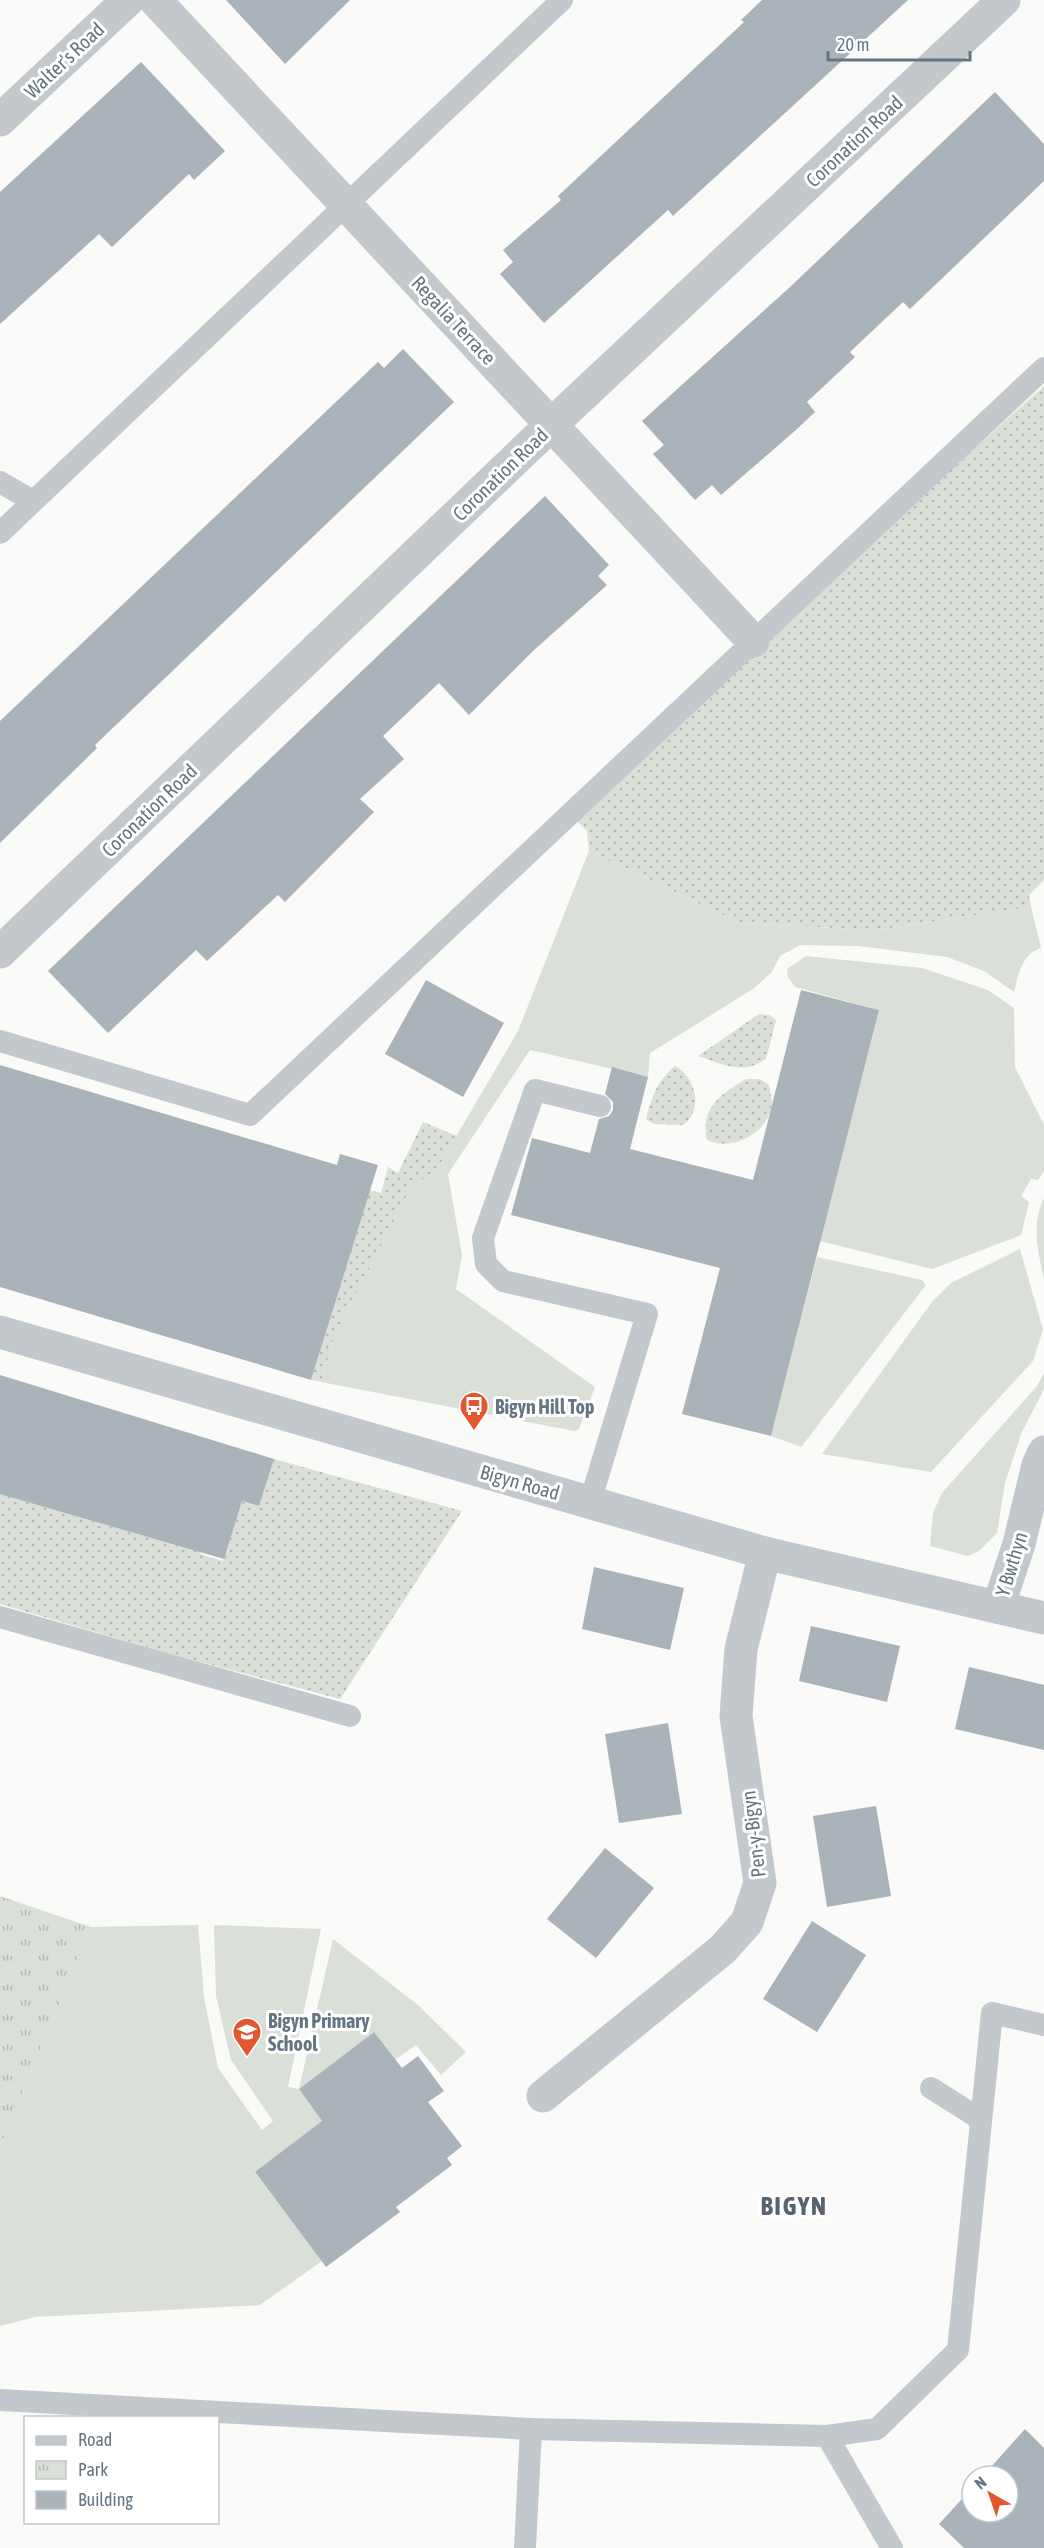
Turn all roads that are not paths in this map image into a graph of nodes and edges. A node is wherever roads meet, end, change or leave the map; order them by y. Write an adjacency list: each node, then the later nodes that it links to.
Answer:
1 (129, 0): 5 (street, Walter's Road)
2 (155, 0): 6 (street, Regalia Terrace)
3 (562, 0): 6 (lane)
4 (1004, 0): 8 (street, Coronation Road)
5 (0, 120)
6 (345, 203): 8 (street, Regalia Terrace); 10 (lane)
7 (1044, 368): 12 (lane)
8 (551, 425): 12 (street, Regalia Terrace); 13 (street, Coronation Road)
9 (0, 482): 10 (lane)
10 (33, 501): 11 (lane)
11 (0, 533)
12 (753, 641): 14 (lane)
13 (0, 952)
14 (0, 1041)
15 (600, 1106): 18 (lane)
16 (0, 1332): 18 (street, Bigyn Road)
17 (1044, 1452): 20 (street, Y Bwthyn)
18 (590, 1502): 19 (street, Bigyn Road)
19 (765, 1553): 20 (street, Bigyn Road); 26 (street, Pen-y-Bigyn)
20 (998, 1608): 22 (street, Bigyn Road)
21 (0, 1617): 23 (lane)
22 (1044, 1618)
23 (350, 1716)
24 (1044, 2025): 27 (lane)
25 (931, 2088): 27 (lane)
26 (543, 2096)
27 (980, 2119): 30 (lane)
28 (0, 2400): 29 (lane)
29 (531, 2429): 30 (lane); 31 (lane)
30 (827, 2436): 32 (lane)
31 (525, 2548)
32 (892, 2548)

